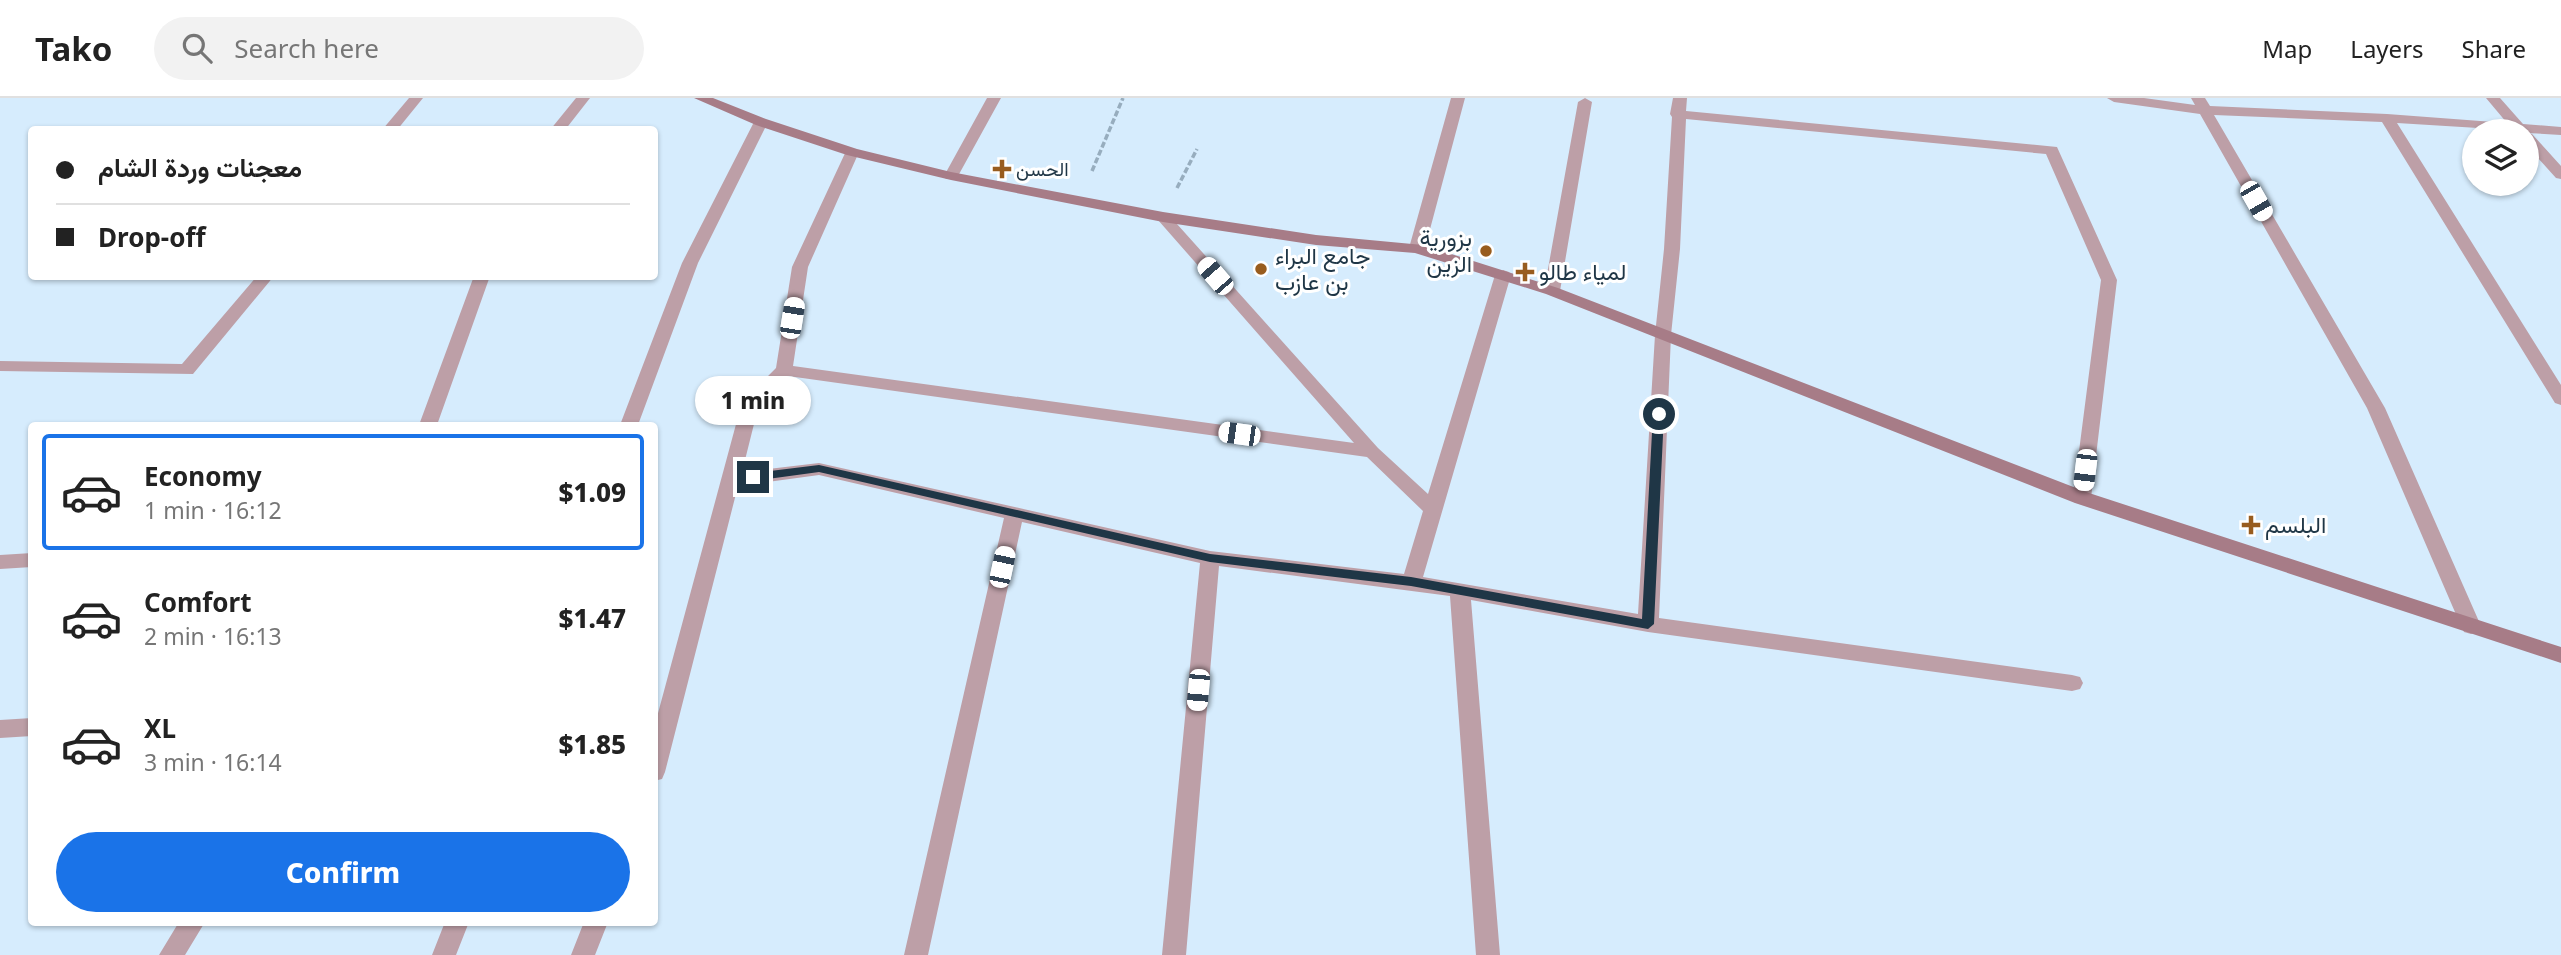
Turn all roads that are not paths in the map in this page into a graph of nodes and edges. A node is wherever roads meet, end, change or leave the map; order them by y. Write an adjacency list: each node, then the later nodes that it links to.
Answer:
1 (415, 98): 14 (street)
2 (583, 98): 15 (street)
3 (701, 98): 13 (main road)
4 (995, 98): 22 (street)
5 (1458, 98): 24 (street)
6 (2114, 98): 9 (street)
7 (2493, 98): 12 (street)
8 (1585, 102): 28 (street)
9 (2200, 104): 11 (street); 46 (street)
10 (1679, 106): 29 (street); 37 (street)
11 (2387, 118): 16 (street); 32 (street)
12 (2511, 119)
13 (761, 122): 20 (main road); 34 (street)
14 (392, 126)
15 (560, 126)
16 (2462, 126)
17 (2561, 131): 18 (street)
18 (2539, 132)
19 (2539, 151): 21 (street)
20 (852, 152): 22 (main road); 31 (street)
21 (2561, 175)
22 (951, 176): 23 (main road)
23 (1163, 217): 24 (main road); 35 (street)
24 (1417, 248): 25 (main road)
25 (1503, 275): 28 (main road); 38 (street)
26 (263, 280): 30 (street)
27 (481, 280): 33 (street)
28 (1552, 291): 29 (main road)
29 (1662, 335): 37 (main road); 45 (street)
30 (0, 366)
31 (784, 370): 35 (street); 36 (street)
32 (2561, 399)
33 (429, 422)
34 (630, 422)
35 (1373, 453): 38 (street)
36 (731, 480): 39 (street); 51 (street)
37 (2082, 498): 46 (main road)
38 (1434, 510): 43 (street)
39 (1014, 515): 40 (street); 58 (street)
40 (1210, 558): 43 (street); 59 (street)
41 (28, 560): 42 (street)
42 (0, 562)
43 (1411, 582): 44 (street)
44 (1460, 592): 45 (street); 60 (street)
45 (1648, 624): 48 (street)
46 (2470, 626): 47 (main road)
47 (2561, 655)
48 (2072, 683)
49 (28, 727): 50 (street)
50 (0, 729)
51 (658, 757)
52 (190, 926): 55 (street)
53 (455, 926): 56 (street)
54 (594, 926): 57 (street)
55 (171, 955)
56 (444, 955)
57 (583, 955)
58 (916, 955)
59 (1174, 955)
60 (1488, 955)

